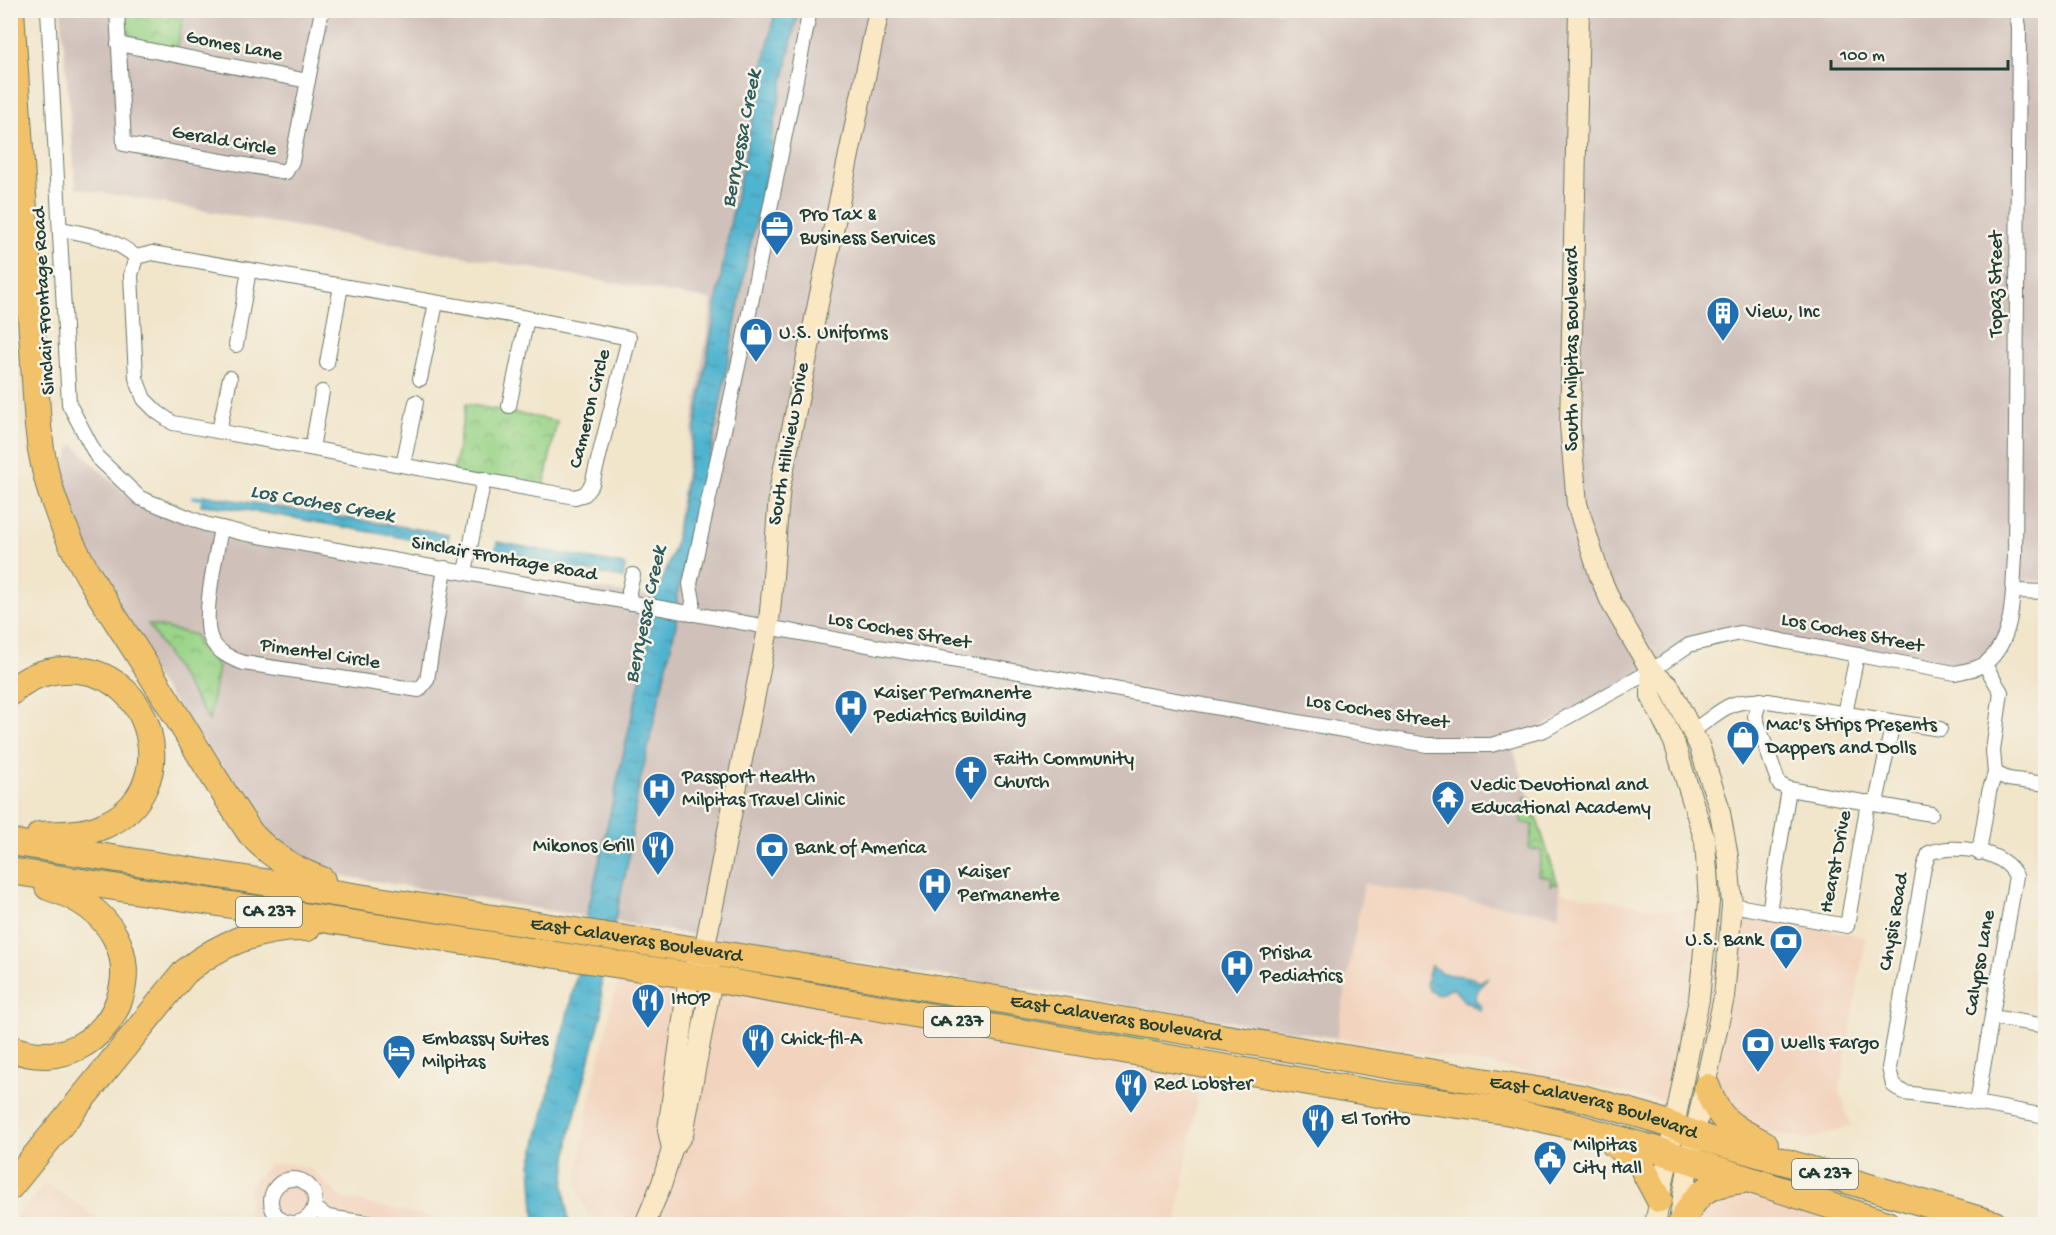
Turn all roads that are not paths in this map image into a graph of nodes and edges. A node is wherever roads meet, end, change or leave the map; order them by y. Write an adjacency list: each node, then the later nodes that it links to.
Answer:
1 (11, 10): 56 (highway)
2 (48, 10): 11 (street, Sinclair Frontage Road)
3 (117, 10): 9 (street, Gerald Circle)
4 (322, 10): 10 (street, Gerald Circle)
5 (810, 10): 35 (street)
6 (879, 10): 36 (main road, South Hillview Drive)
7 (1579, 10): 39 (main road, South Milpitas Boulevard)
8 (2016, 10): 32 (street, Topaz Street)
9 (118, 44): 10 (street, Gomes Lane); 10 (street, Gerald Circle)
10 (308, 81)
11 (62, 229): 12 (street); 28 (street, Sinclair Frontage Road)
12 (136, 257): 13 (street, Cameron Circle); 24 (street, Cameron Circle)
13 (249, 270): 14 (street, Cameron Circle); 17 (street)
14 (341, 286): 15 (street, Cameron Circle); 18 (street)
15 (436, 303): 16 (street, Cameron Circle); 20 (street)
16 (527, 318): 23 (street); 27 (street, Cameron Circle)
17 (236, 345)
18 (327, 363)
19 (230, 378): 24 (street)
20 (420, 379)
21 (321, 392): 25 (street)
22 (416, 402): 26 (street)
23 (509, 406)
24 (219, 431): 25 (street, Cameron Circle)
25 (312, 448): 26 (street, Cameron Circle)
26 (403, 465): 27 (street, Cameron Circle)
27 (484, 479): 30 (street)
28 (220, 528): 29 (street, Sinclair Frontage Road); 29 (street, Pimentel Circle)
29 (445, 568): 30 (street, Sinclair Frontage Road)
30 (465, 572): 34 (street, Sinclair Frontage Road)
31 (633, 575): 34 (street)
32 (2013, 591): 33 (street); 38 (street)
33 (2046, 592)
34 (633, 603): 35 (street, Sinclair Frontage Road)
35 (689, 614): 36 (street, Sinclair Frontage Road)
36 (768, 629): 39 (street, Los Coches Street); 60 (main road, South Hillview Drive)
37 (1857, 655): 38 (street, Los Coches Street); 39 (street, Los Coches Street); 42 (street)
38 (1985, 664): 46 (street)
39 (1651, 671): 45 (main road, South Milpitas Boulevard); 69 (main road, South Milpitas Boulevard)
40 (10, 693): 51 (highway)
41 (1760, 700): 42 (street); 45 (street); 48 (street)
42 (1845, 714): 43 (street)
43 (1893, 722): 44 (street); 49 (street)
44 (1940, 729)
45 (1692, 731): 57 (main road, South Milpitas Boulevard)
46 (1995, 773): 47 (street); 53 (street)
47 (2046, 784)
48 (1789, 789): 49 (street); 58 (street)
49 (1872, 803): 50 (street); 58 (street, Hearst Drive)
50 (1931, 814)
51 (10, 836)
52 (10, 842): 56 (highway, East Calaveras Boulevard / CA 237)
53 (1979, 853): 62 (street, Calypso Lane); 66 (street, Chysis Road)
54 (10, 871): 59 (highway, East Calaveras Boulevard / CA 237)
55 (10, 876): 64 (highway)
56 (361, 896): 60 (highway, East Calaveras Boulevard / CA 237)
57 (1732, 905): 58 (street, Hearst Drive); 65 (main road, South Milpitas Boulevard)
58 (1769, 912)
59 (379, 930): 61 (highway, East Calaveras Boulevard / CA 237); 73 (highway)
60 (704, 951): 61 (main road); 69 (highway, East Calaveras Boulevard / CA 237)
61 (700, 978): 68 (highway, East Calaveras Boulevard / CA 237); 77 (main road)
62 (1992, 1017): 63 (street); 66 (street, Calypso Lane)
63 (2046, 1026)
64 (10, 1048)
65 (1707, 1087): 69 (main road, South Milpitas Boulevard); 71 (highway)
66 (1977, 1103): 67 (street, Chysis Road)
67 (2046, 1116)
68 (1570, 1125): 70 (highway, East Calaveras Boulevard / CA 237); 74 (highway)
69 (1684, 1130): 70 (main road, South Milpitas Boulevard); 71 (highway, East Calaveras Boulevard / CA 237)
70 (1678, 1157): 72 (highway, East Calaveras Boulevard / CA 237); 74 (main road); 79 (main road)
71 (1818, 1172): 81 (highway, East Calaveras Boulevard / CA 237)
72 (1746, 1180): 79 (highway); 80 (highway, East Calaveras Boulevard / CA 237)
73 (10, 1187)
74 (1659, 1199): 78 (main road)
75 (315, 1208): 76 (street)
76 (374, 1224)
77 (645, 1224)
78 (1655, 1224)
79 (1680, 1224)
80 (1887, 1224)
81 (1994, 1224)

